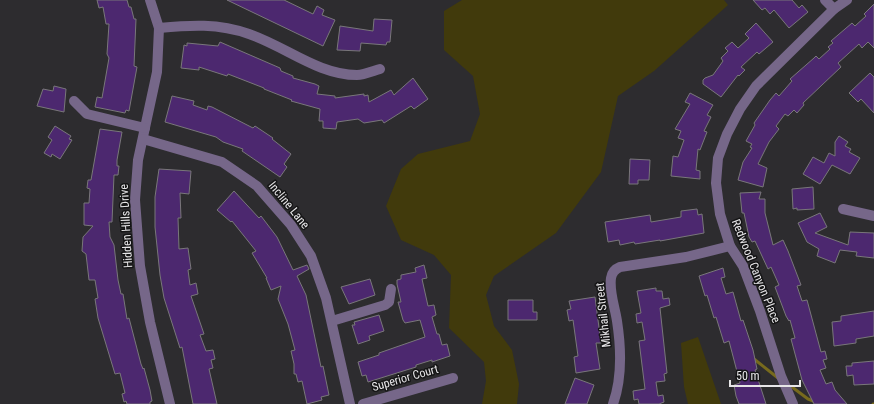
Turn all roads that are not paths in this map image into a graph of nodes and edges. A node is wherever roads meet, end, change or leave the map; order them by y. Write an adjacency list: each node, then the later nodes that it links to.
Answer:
1 (150, 0): 5 (street, Hidden Hills Drive)
2 (825, 0): 4 (street)
3 (847, 0): 4 (street, Redwood Canyon Place)
4 (834, 9): 12 (street, Redwood Canyon Place)
5 (158, 28): 6 (street); 8 (street, Hidden Hills Drive)
6 (380, 69)
7 (74, 101): 8 (street)
8 (145, 128): 9 (street, Hidden Hills Drive)
9 (143, 139): 14 (street, Incline Lane); 16 (street, Hidden Hills Drive)
10 (843, 209): 11 (street)
11 (874, 216)
12 (730, 246): 19 (street, Mikhail Street); 20 (street, Redwood Canyon Place)
13 (391, 289): 14 (street)
14 (332, 320): 17 (street, Incline Lane)
15 (453, 378): 18 (street, Superior Court)
16 (170, 404)
17 (350, 404)
18 (363, 404)
19 (613, 404)
20 (793, 404)

